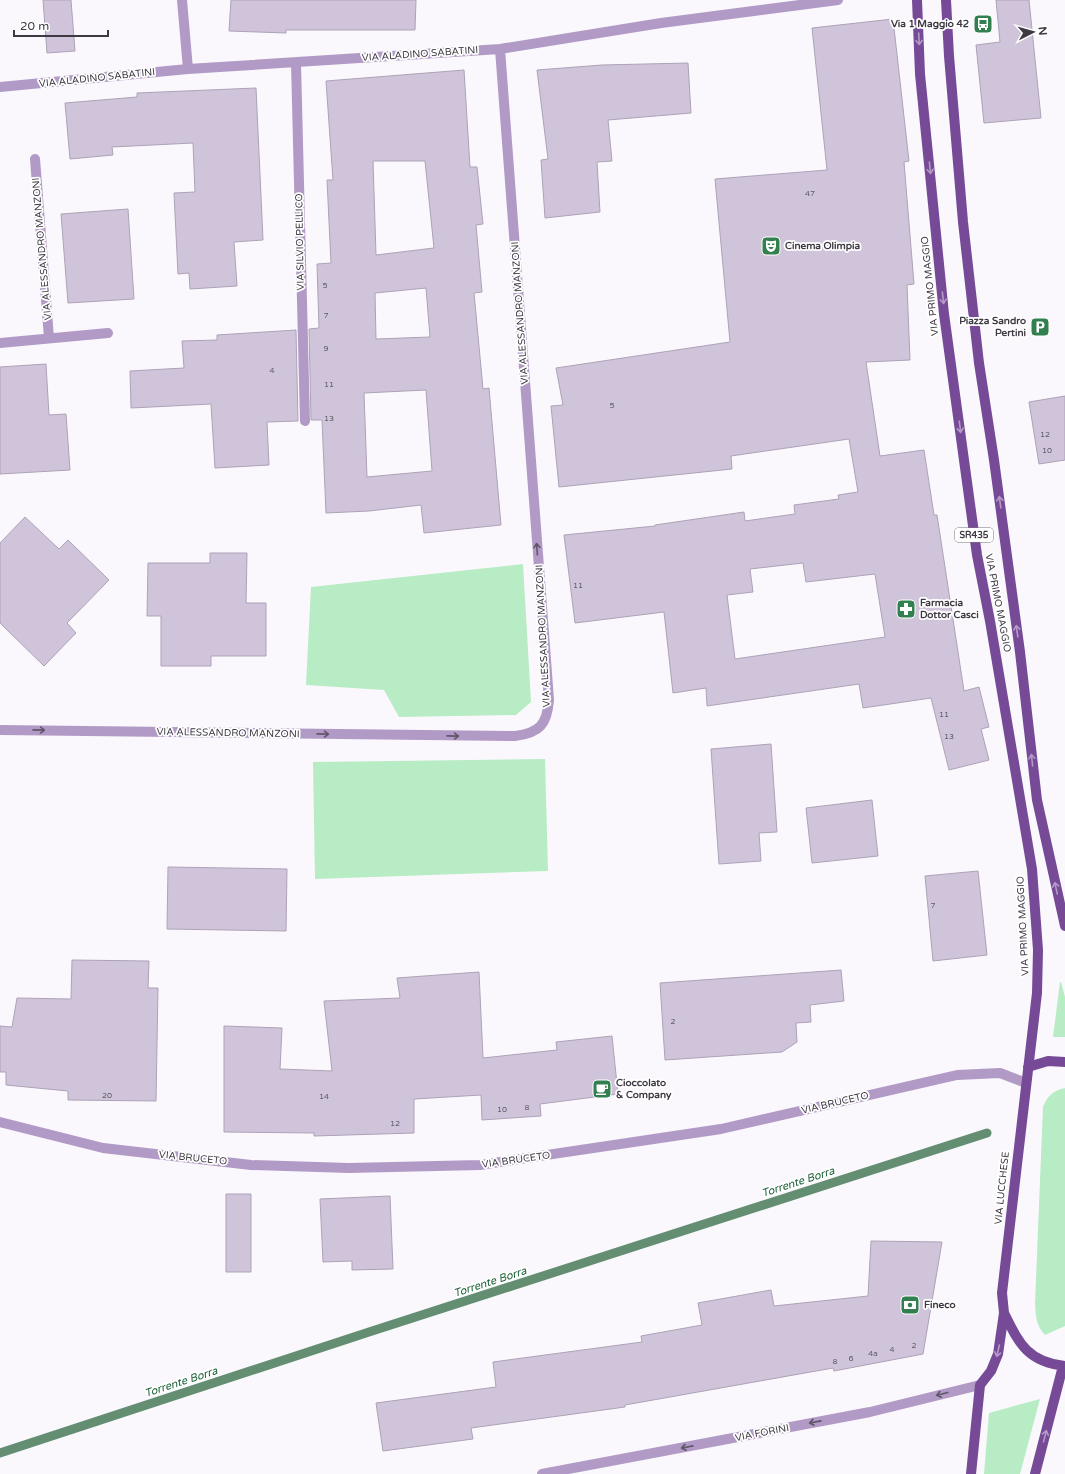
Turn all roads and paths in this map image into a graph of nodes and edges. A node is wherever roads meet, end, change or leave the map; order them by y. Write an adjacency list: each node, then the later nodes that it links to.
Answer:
1 (182, 0): 7 (street)
2 (838, 0): 5 (street, VIA ALADINO SABATINI)
3 (917, 0): 17 (main road, VIA PRIMO MAGGIO / SR435, one-way to 17)
4 (946, 0): 15 (main road, VIA PRIMO MAGGIO / SR435, one-way to 4)
5 (500, 49): 6 (street, VIA ALADINO SABATINI); 14 (street, VIA ALESSANDRO MANZONI, one-way to 5)
6 (296, 63): 7 (street, VIA ALADINO SABATINI); 13 (street, VIA SILVIO PELLICO)
7 (188, 69): 8 (street, VIA ALADINO SABATINI)
8 (0, 87)
9 (35, 159): 11 (street, VIA ALESSANDRO MANZONI)
10 (108, 333): 11 (street)
11 (49, 338): 12 (street)
12 (0, 342)
13 (305, 421)
14 (0, 730)
15 (1065, 926)
16 (1065, 1062): 17 (main road)
17 (1028, 1066): 18 (main road, VIA LUCCHESE)
18 (1026, 1083): 19 (street, VIA BRUCETO); 20 (main road, VIA LUCCHESE)
19 (0, 1122)
20 (1004, 1313): 21 (main road); 22 (main road, one-way to 22)
21 (1064, 1366): 25 (main road, one-way to 21)
22 (980, 1385): 23 (street, VIA FORINI, one-way to 23); 24 (main road)
23 (542, 1474)
24 (970, 1474)
25 (1035, 1474)

